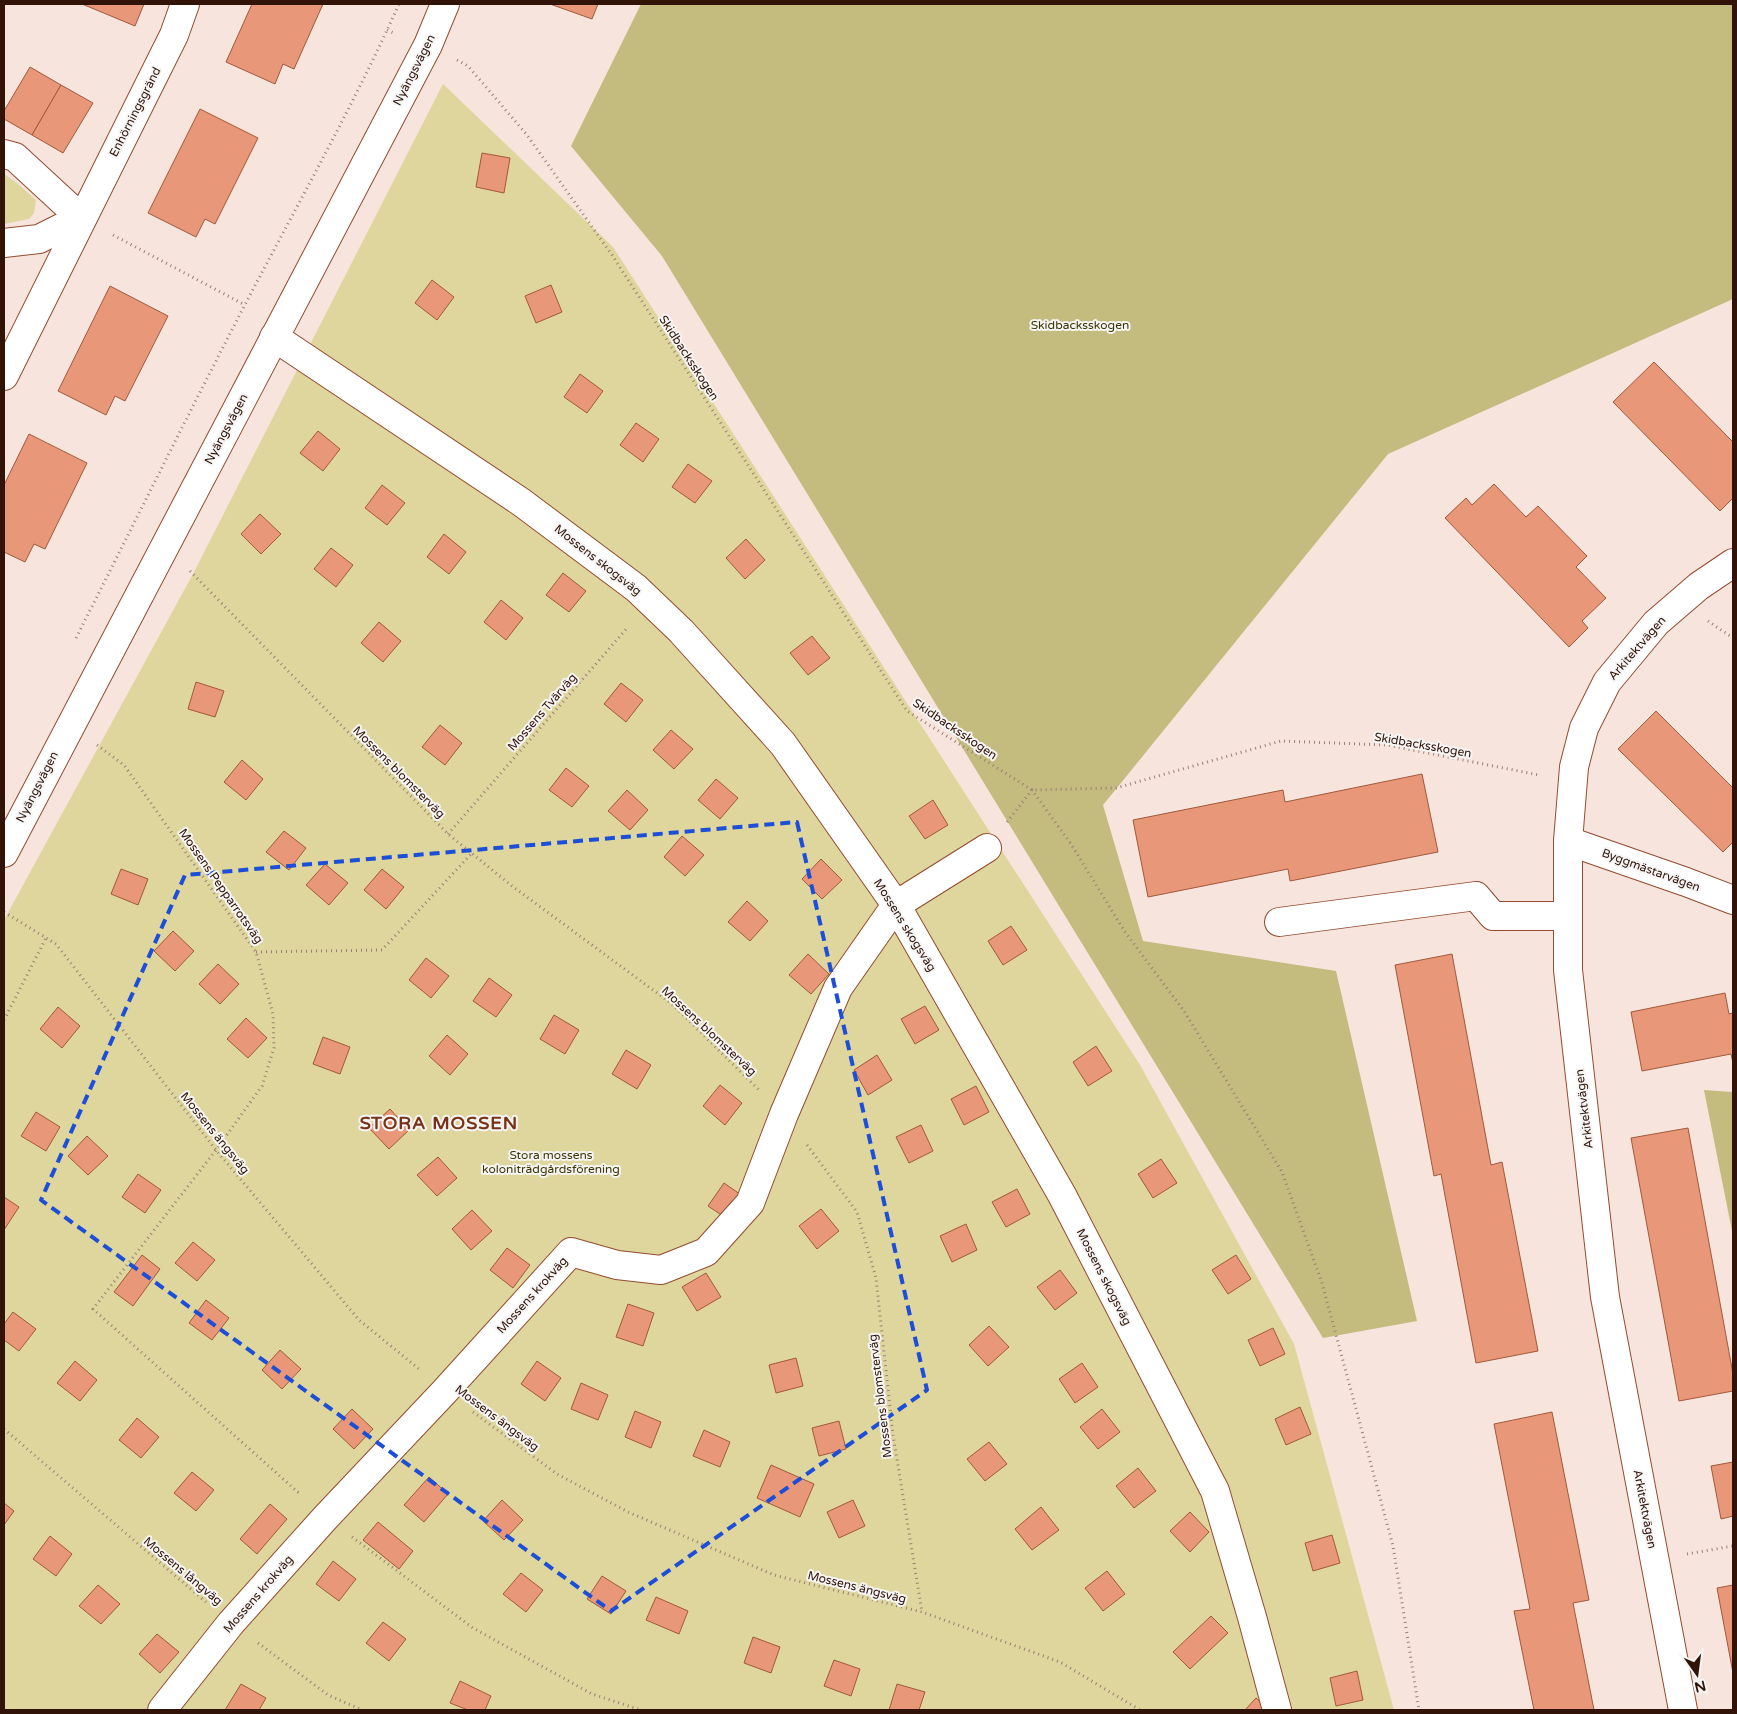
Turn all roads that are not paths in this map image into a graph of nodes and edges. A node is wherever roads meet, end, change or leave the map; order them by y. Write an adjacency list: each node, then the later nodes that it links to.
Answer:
1 (185, 4): 4 (street, Enhörningsgränd)
2 (445, 4): 6 (street, Nyängsvägen)
3 (4, 154): 4 (street)
4 (81, 218): 5 (street); 7 (street, Enhörningsgränd)
5 (4, 243)
6 (274, 337): 11 (street, Nyängsvägen); 13 (street, Mossens skogsväg)
7 (4, 376)
8 (1733, 563): 9 (street, Arkitektvägen)
9 (1568, 841): 12 (street, Byggmästarvägen); 14 (street, Arkitektvägen)
10 (987, 848): 13 (street, Mossens krokväg)
11 (4, 853)
12 (1733, 900)
13 (896, 905): 16 (street, Mossens krokväg); 17 (street, Mossens skogsväg)
14 (1568, 916): 15 (street); 18 (street, Arkitektvägen)
15 (1279, 922)
16 (162, 1710)
17 (1277, 1710)
18 (1683, 1710)

